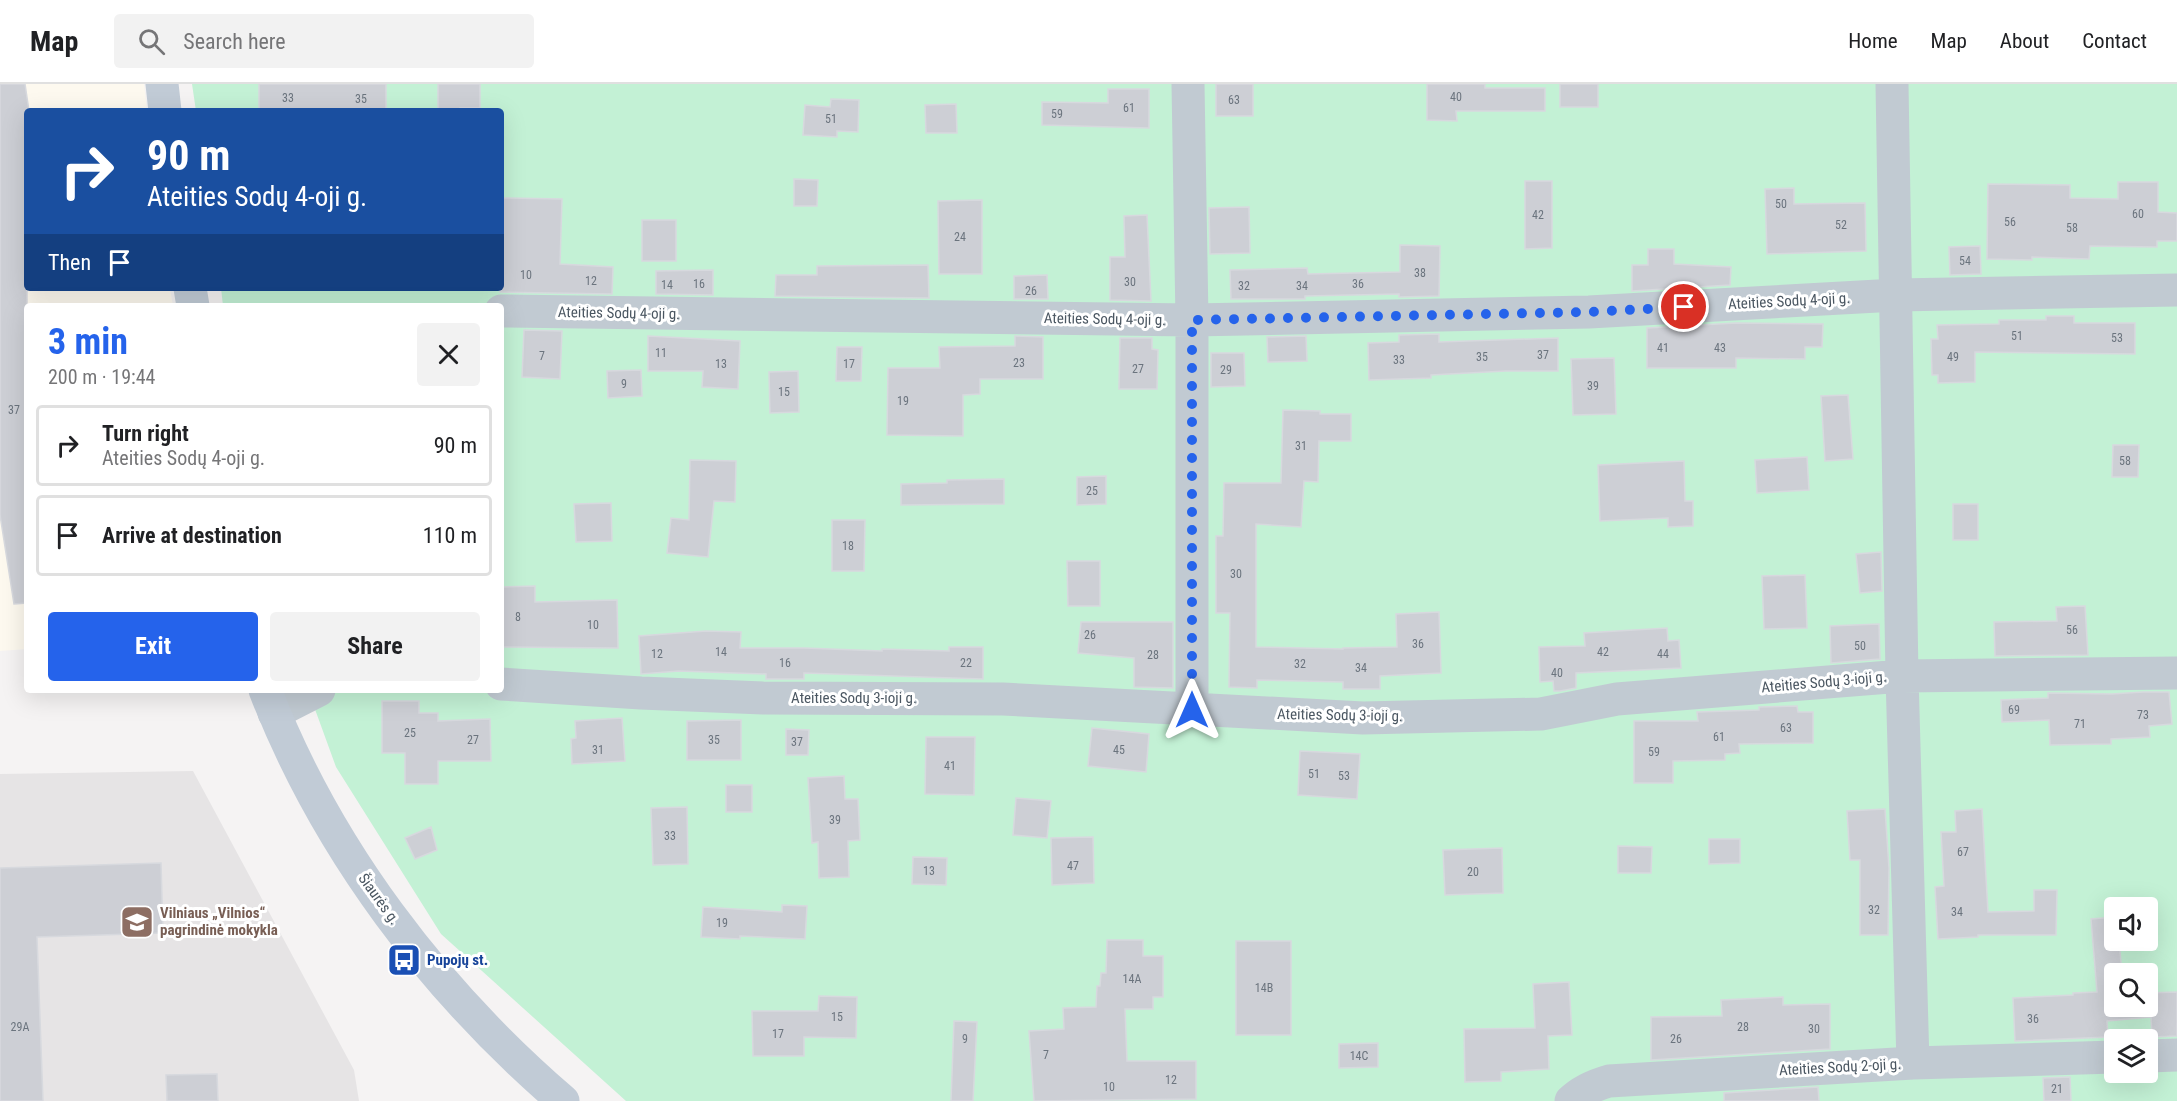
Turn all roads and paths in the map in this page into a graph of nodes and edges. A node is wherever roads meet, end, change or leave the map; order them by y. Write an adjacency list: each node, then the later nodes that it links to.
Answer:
1 (162, 84): 4 (main road)
2 (1188, 84): 8 (street)
3 (1892, 84): 6 (street)
4 (165, 108)
5 (2177, 290): 6 (street, Ateities Sodų 4-oji g.)
6 (1896, 295): 8 (street, Ateities Sodų 4-oji g.); 10 (street)
7 (504, 311): 8 (street, Ateities Sodų 4-oji g.)
8 (1192, 320): 14 (street)
9 (2177, 673): 10 (street, Ateities Sodų 3-ioji g.)
10 (1902, 676): 14 (street, Ateities Sodų 3-ioji g.); 18 (street)
11 (504, 684): 14 (street, Ateities Sodų 3-ioji g.)
12 (307, 693): 13 (street)
13 (270, 702): 19 (main road, Šiaurės g.)
14 (1192, 710)
15 (2158, 1056): 16 (street)
16 (2177, 1056)
17 (2104, 1057): 18 (street, Ateities Sodų 2-oji g.)
18 (1913, 1063): 20 (street, Ateities Sodų 2-oji g.)
19 (563, 1101)
20 (1571, 1101)

